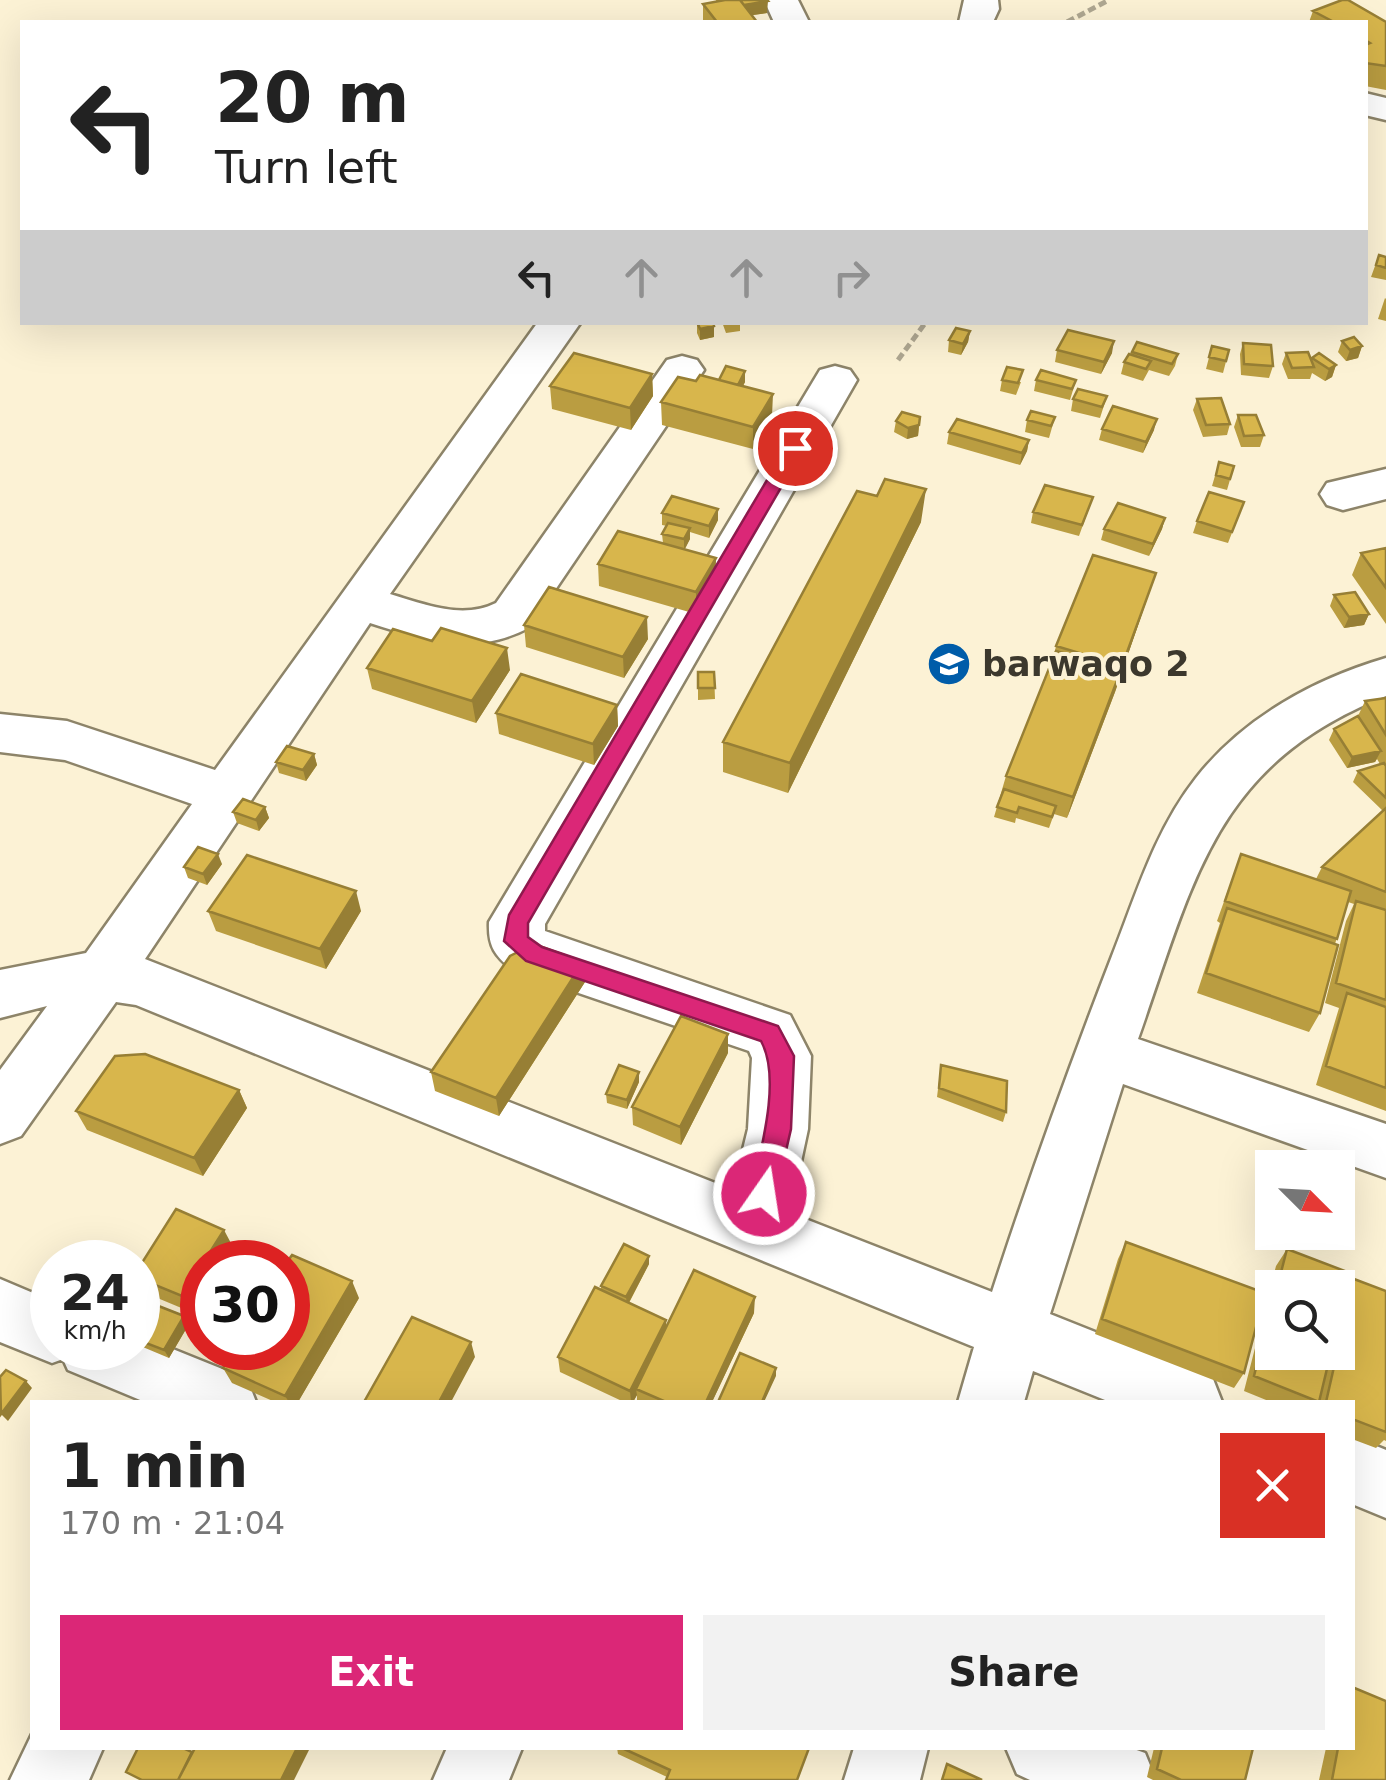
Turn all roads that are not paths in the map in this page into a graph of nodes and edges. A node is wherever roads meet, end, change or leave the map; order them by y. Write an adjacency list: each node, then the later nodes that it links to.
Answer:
1 (558, 325): 4 (street)
2 (682, 370): 4 (street)
3 (835, 380): 13 (street)
4 (360, 602): 7 (street)
5 (1386, 676): 10 (street)
6 (0, 734): 7 (street)
7 (227, 795): 8 (street)
8 (104, 974): 9 (street); 11 (street); 13 (street)
9 (0, 994)
10 (1103, 1052): 12 (street); 16 (street)
11 (0, 1117)
12 (1386, 1151)
13 (756, 1227): 16 (street)
14 (0, 1310): 15 (street)
15 (30, 1323)
16 (1013, 1329): 19 (street); 20 (street)
17 (145, 1370): 18 (street)
18 (218, 1400)
19 (993, 1400)
20 (1184, 1400)
21 (1355, 1471): 22 (street)
22 (1386, 1484)
23 (65, 1750): 27 (street)
24 (484, 1750): 28 (street)
25 (890, 1750): 29 (street)
26 (1048, 1750): 30 (street)
27 (48, 1780)
28 (471, 1780)
29 (882, 1780)
30 (1118, 1780)

